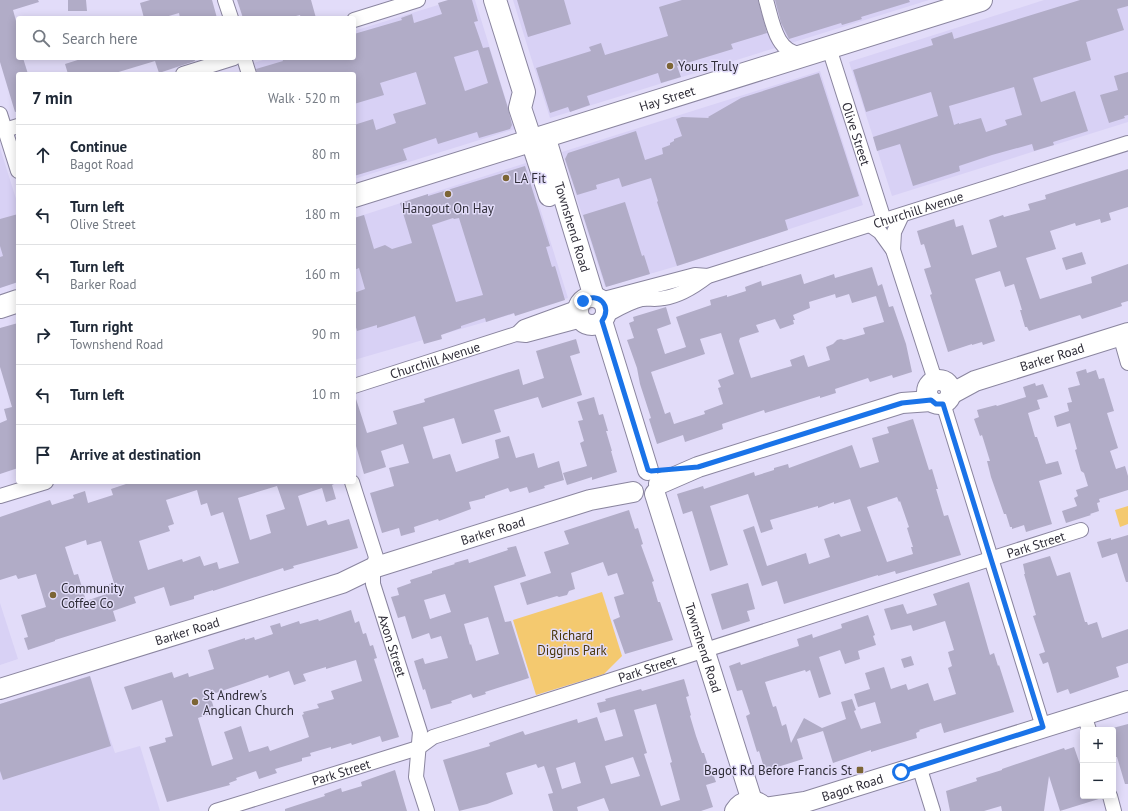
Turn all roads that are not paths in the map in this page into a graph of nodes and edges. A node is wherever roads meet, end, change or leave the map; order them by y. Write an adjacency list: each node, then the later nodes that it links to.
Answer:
1 (225, 0): 6 (street)
2 (418, 0): 7 (street)
3 (495, 0): 15 (main road, Townshend Road)
4 (766, 0): 8 (street)
5 (981, 0): 8 (main road, Hay Street)
6 (230, 16)
7 (356, 19)
8 (819, 51): 15 (main road, Hay Street); 20 (street, Olive Street)
9 (228, 60): 11 (street)
10 (245, 60): 12 (street)
11 (189, 72)
12 (248, 72)
13 (0, 114): 14 (street)
14 (11, 128): 17 (street)
15 (538, 138): 18 (main road, Hay Street); 25 (street, Townshend Road)
16 (1128, 143): 19 (street, Churchill Avenue)
17 (16, 159)
18 (356, 195)
19 (902, 215): 20 (street, Churchill Avenue); 22 (street)
20 (884, 220): 21 (street, Churchill Avenue)
21 (870, 225): 22 (street); 25 (street, Churchill Avenue)
22 (893, 250): 29 (street)
23 (16, 302): 24 (main road)
24 (0, 307)
25 (592, 311): 28 (street, Churchill Avenue); 30 (street, Townshend Road)
26 (1124, 334): 27 (street); 29 (street, Barker Road)
27 (1128, 363)
28 (356, 385)
29 (939, 391): 30 (street, Barker Road); 35 (street)
30 (645, 483): 36 (street, Barker Road); 37 (street, Townshend Road)
31 (39, 484): 33 (street)
32 (353, 484): 36 (street, Axon Street)
33 (0, 496)
34 (1081, 530): 35 (street, Park Street)
35 (991, 558): 37 (street, Park Street); 42 (street)
36 (373, 568): 38 (street, Barker Road); 39 (street, Barker Road); 43 (street, Axon Street)
37 (699, 651): 43 (street, Park Street); 47 (street, Townshend Road)
38 (0, 677)
39 (0, 689)
40 (1128, 701): 41 (street, Bagot Road)
41 (1086, 722): 42 (street, Bagot Road)
42 (1043, 727): 44 (street, Bagot Road)
43 (418, 748): 48 (street, Park Street); 49 (street, Axon Street)
44 (919, 766): 46 (street, Bagot Road); 50 (street)
45 (1111, 799): 51 (street)
46 (797, 806): 47 (street, Bagot Road)
47 (752, 807)
48 (216, 811)
49 (427, 811)
50 (933, 811)
51 (1114, 811)

